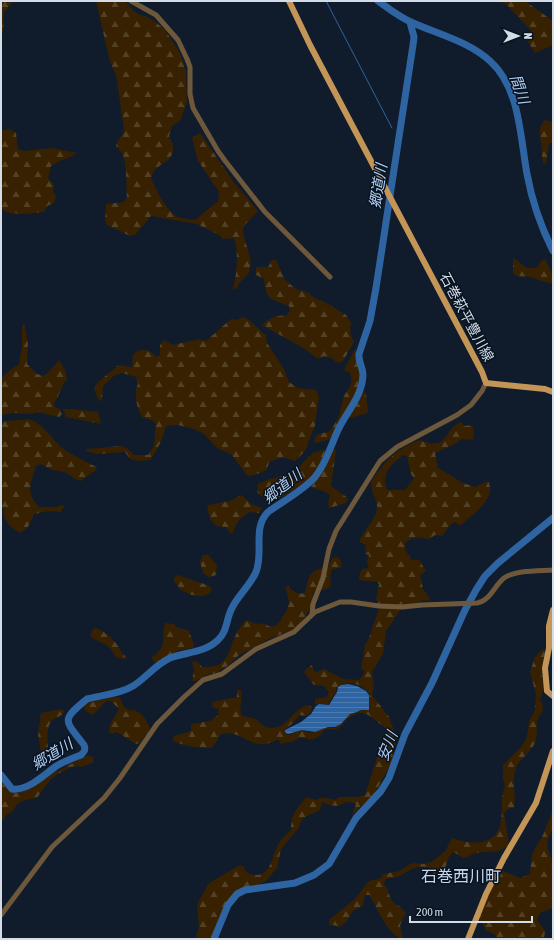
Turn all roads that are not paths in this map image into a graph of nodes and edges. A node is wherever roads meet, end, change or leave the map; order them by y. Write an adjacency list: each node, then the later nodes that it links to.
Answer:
1 (131, 1): 3 (street)
2 (289, 1): 4 (main road, 石巻萩平豊川線)
3 (330, 277)
4 (486, 383): 5 (main road, 石巻萩平豊川線); 8 (street)
5 (553, 392)
6 (553, 570): 8 (street)
7 (553, 610): 9 (main road)
8 (312, 614): 11 (street)
9 (553, 696)
10 (553, 751): 12 (main road)
11 (1, 915)
12 (468, 939)

